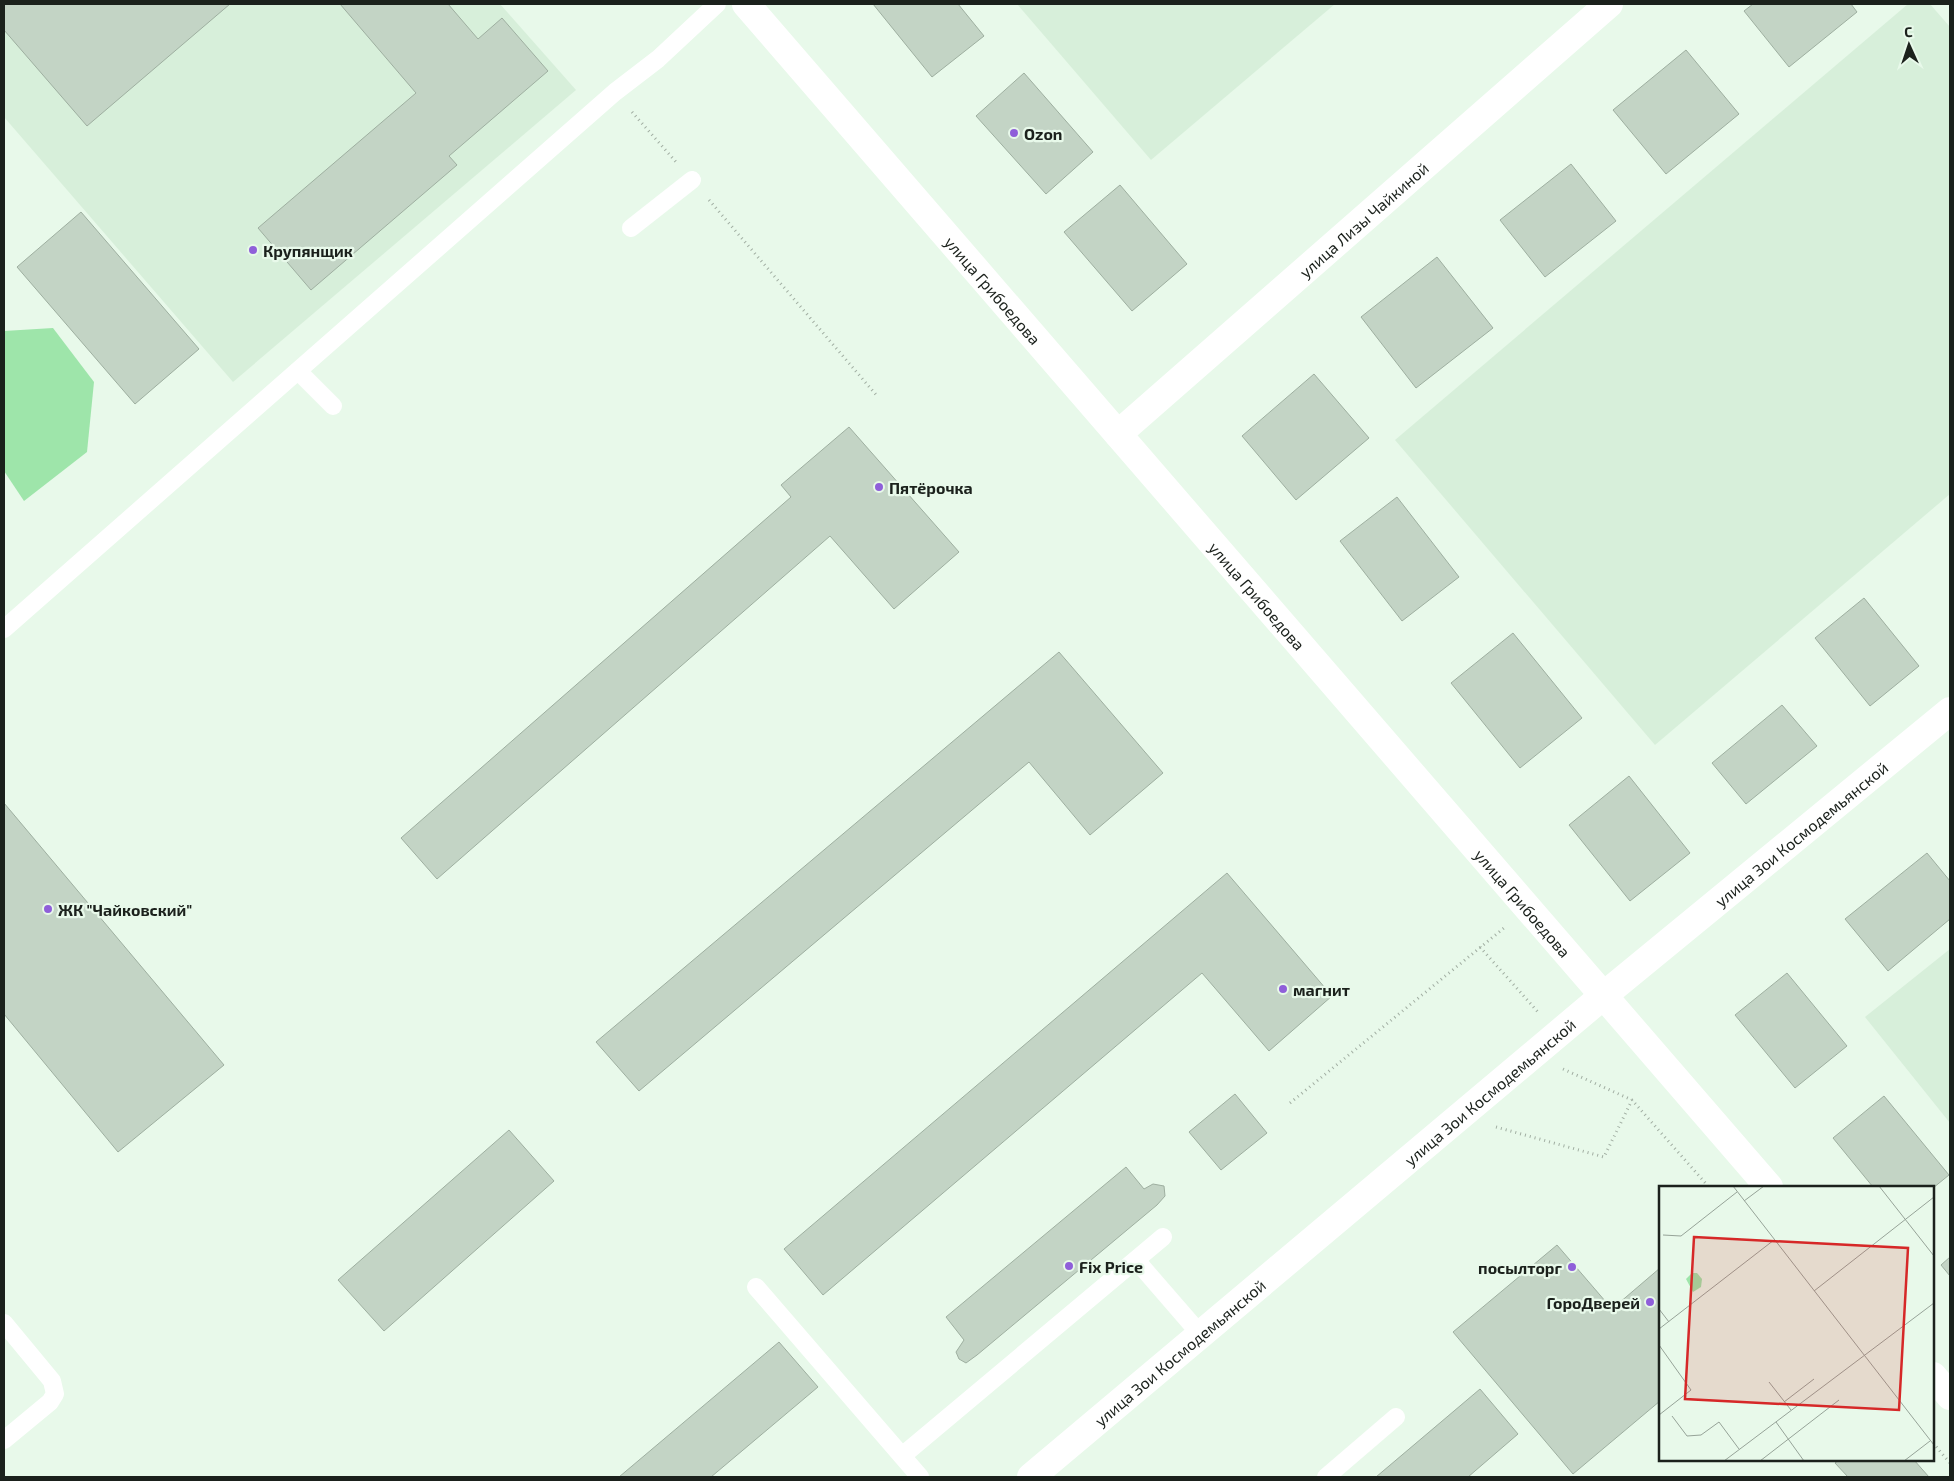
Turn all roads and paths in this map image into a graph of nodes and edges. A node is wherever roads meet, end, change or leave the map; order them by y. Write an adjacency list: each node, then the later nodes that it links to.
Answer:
1 (717, 4): 4 (lane)
2 (746, 4): 10 (street, улица Грибоедова)
3 (1609, 4): 10 (street, улица Лизы Чайкиной)
4 (615, 92): 5 (path); 7 (lane)
5 (692, 180): 6 (lane); 8 (path)
6 (631, 228)
7 (298, 371): 9 (lane); 11 (lane)
8 (878, 396)
9 (333, 406)
10 (1118, 434): 13 (street, улица Грибоедова)
11 (4, 629)
12 (1950, 711): 15 (street, улица Зои Космодемьянской)
13 (1527, 908): 14 (path); 15 (street, улица Грибоедова)
14 (1480, 947): 16 (path); 18 (path)
15 (1603, 996): 16 (street, улица Зои Космодемьянской); 21 (street, улица Грибоедова)
16 (1558, 1034): 17 (path); 19 (street, улица Зои Космодемьянской)
17 (1632, 1100): 19 (path); 20 (path)
18 (1290, 1102)
19 (1460, 1116): 26 (street, улица Зои Космодемьянской)
20 (1708, 1186)
21 (1768, 1186)
22 (1163, 1238): 23 (lane)
23 (1136, 1260): 26 (lane); 32 (lane)
24 (756, 1287): 32 (lane)
25 (4, 1323): 30 (lane)
26 (1200, 1335): 35 (street, улица Зои Космодемьянской)
27 (1934, 1377): 28 (street)
28 (1950, 1396)
29 (1396, 1417): 36 (lane)
30 (4, 1440)
31 (1934, 1444): 33 (path)
32 (902, 1456): 34 (lane)
33 (1950, 1463)
34 (920, 1477)
35 (1031, 1477)
36 (1326, 1477)

